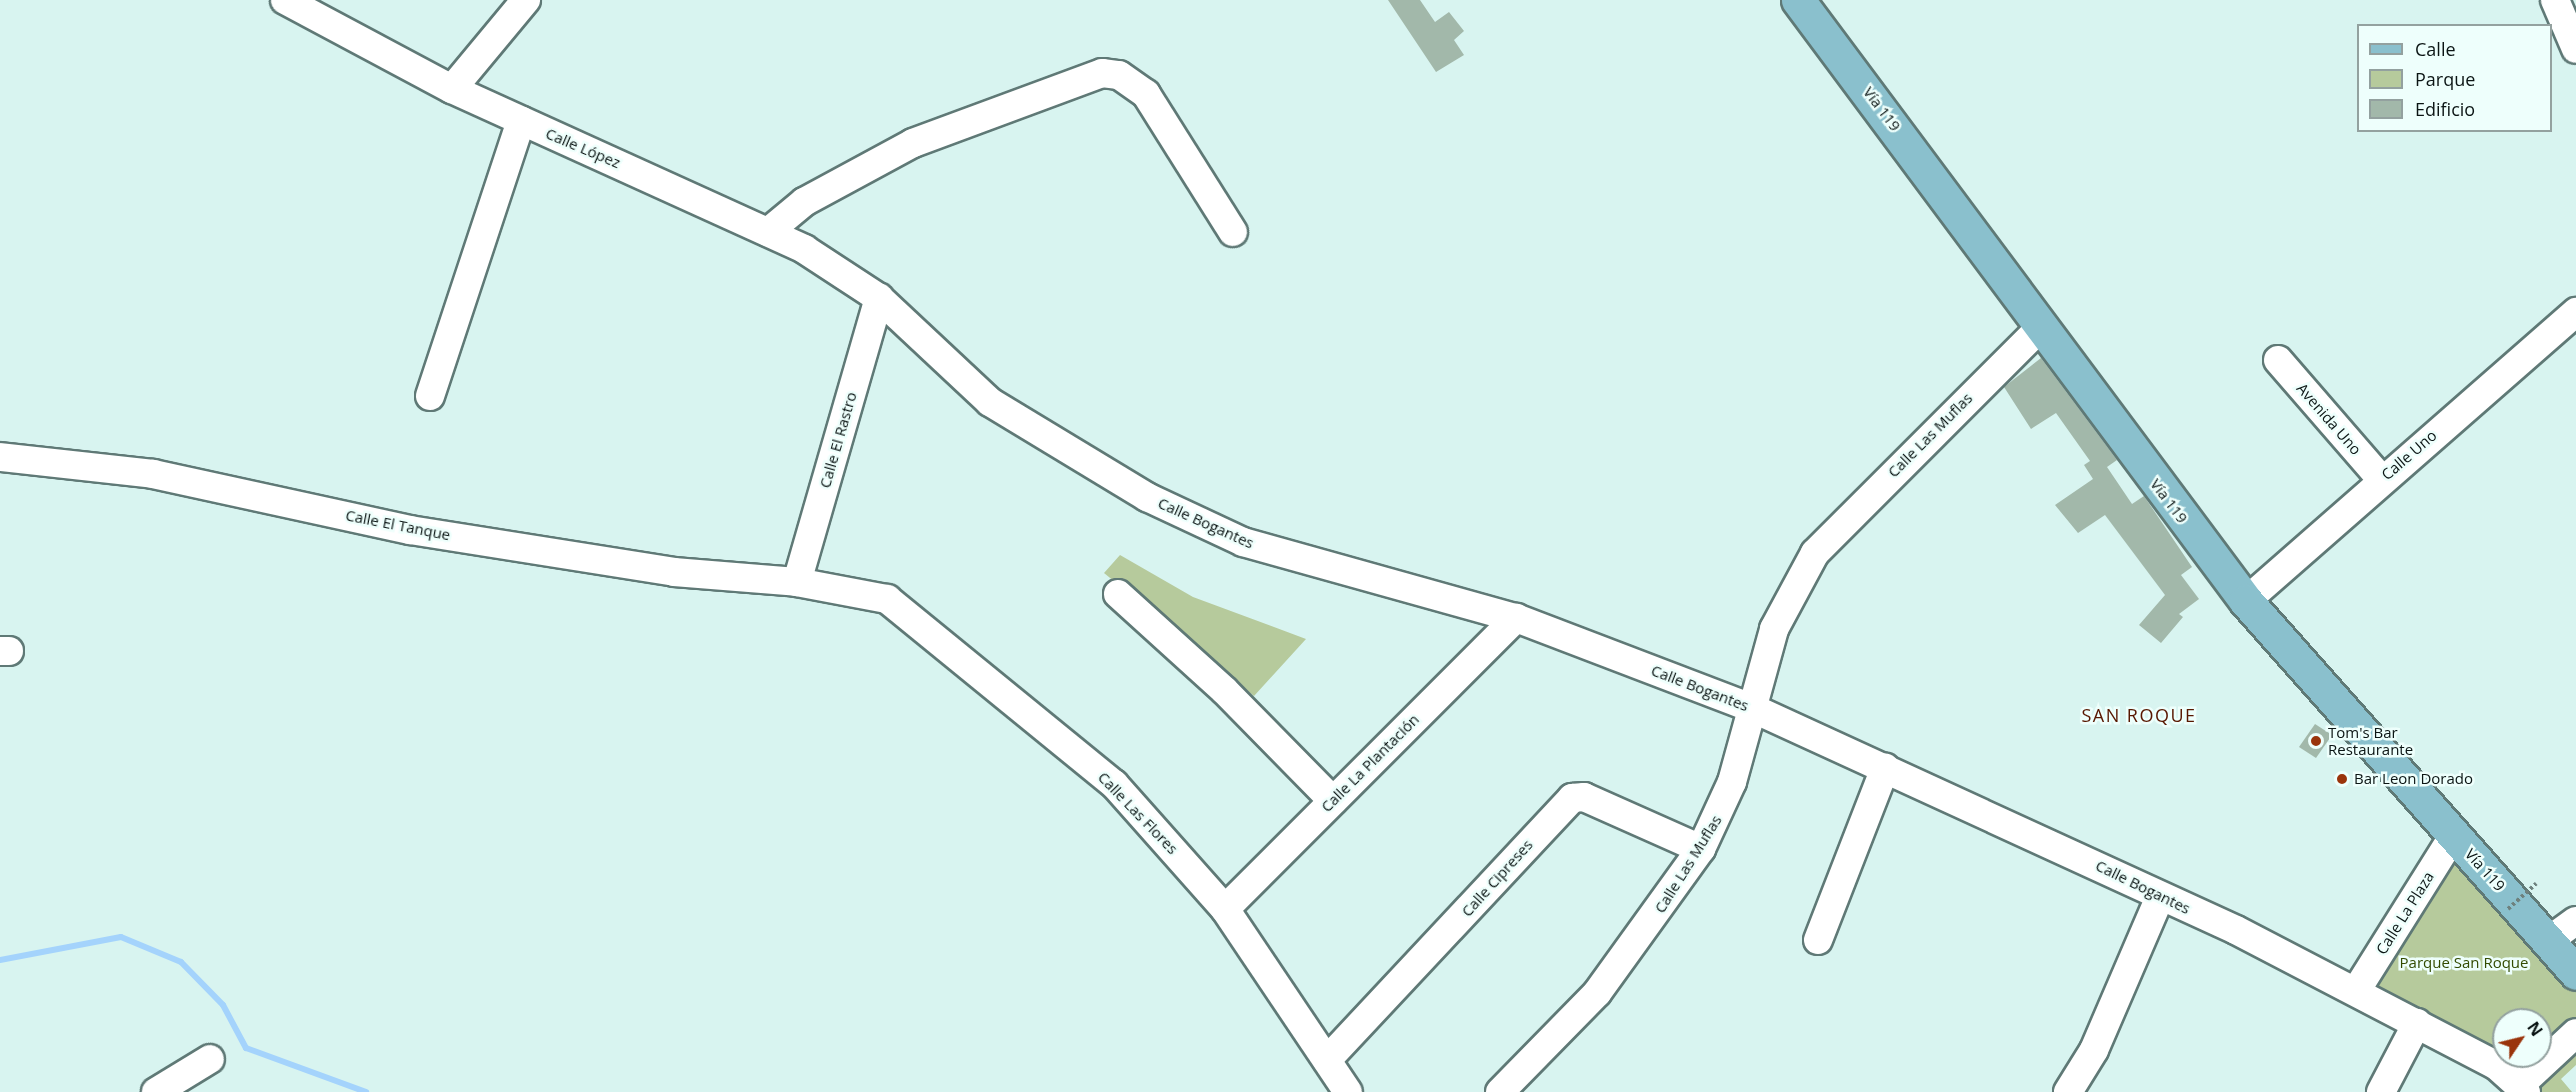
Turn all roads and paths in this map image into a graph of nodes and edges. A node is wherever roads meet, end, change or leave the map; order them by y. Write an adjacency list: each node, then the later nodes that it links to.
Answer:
1 (285, 0): 6 (street, Calle López)
2 (526, 0): 6 (street)
3 (1798, 0): 12 (main road, Vía 119)
4 (2555, 0): 5 (street)
5 (2576, 49)
6 (452, 89): 7 (street, Calle López)
7 (521, 121): 8 (street, Calle López); 14 (street)
8 (768, 232): 9 (street); 10 (street, Calle López)
9 (1233, 232)
10 (879, 298): 17 (street, Calle El Rastro); 20 (street, Calle Bogantes)
11 (2576, 312): 16 (street, Calle Uno)
12 (2040, 329): 19 (main road, Vía 119); 21 (street, Calle Las Muflas)
13 (2278, 360): 16 (street, Avenida Uno)
14 (430, 396)
15 (0, 457): 17 (street, Calle El Tanque)
16 (2381, 479): 19 (street, Calle Uno)
17 (797, 582): 28 (street, Calle Las Flores)
18 (1118, 594): 23 (street)
19 (2246, 601): 24 (main road, Vía 119)
20 (1516, 618): 21 (street, Calle Bogantes); 23 (street, Calle La Plantación)
21 (1752, 708): 22 (street, Calle Bogantes); 25 (street, Calle Las Muflas)
22 (1885, 768): 27 (street, Calle Bogantes); 31 (street)
23 (1333, 801): 28 (street, Calle La Plantación)
24 (2454, 836): 32 (main road, Vía 119); 34 (street, Calle La Plaza)
25 (1701, 849): 38 (street, Calle Cipreses); 42 (street, Calle Las Muflas)
26 (2536, 884): 29 (path, bridge)
27 (2160, 897): 34 (street, Calle Bogantes); 43 (street)
28 (1224, 909): 38 (street, Calle Las Flores)
29 (2508, 909)
30 (2576, 921): 32 (street)
31 (1818, 940)
32 (2548, 941): 33 (main road, Vía 119)
33 (2576, 973)
34 (2356, 991): 35 (street, Calle Bogantes)
35 (2417, 1023): 39 (street, Calle Bogantes); 44 (street)
36 (2576, 1033): 39 (street)
37 (210, 1059): 40 (street)
38 (1327, 1060): 41 (street, Calle Las Flores)
39 (2523, 1089)
40 (156, 1092)
41 (1348, 1092)
42 (1500, 1092)
43 (2068, 1092)
44 (2381, 1092)

